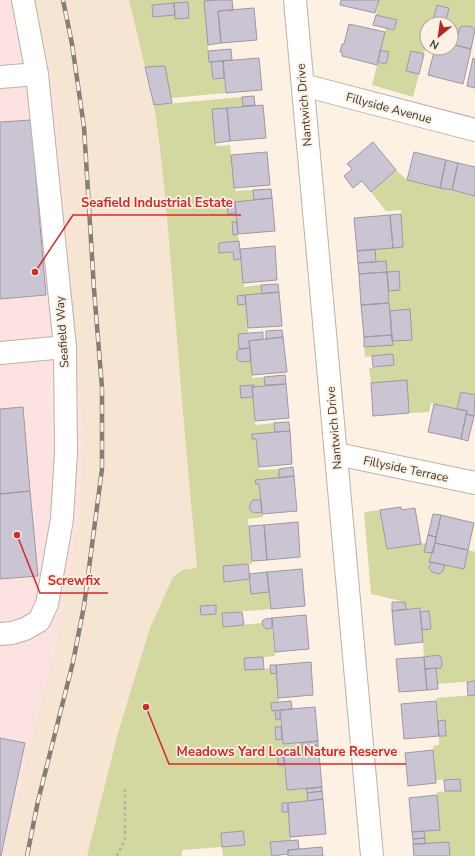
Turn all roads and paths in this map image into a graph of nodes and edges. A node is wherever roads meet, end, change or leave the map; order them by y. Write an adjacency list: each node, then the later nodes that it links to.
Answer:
1 (23, 0): 3 (street, Seafield Way)
2 (295, 0): 5 (street, Nantwich Drive)
3 (36, 74): 4 (street); 7 (street, Seafield Way)
4 (0, 77)
5 (303, 86): 6 (street, Fillyside Avenue); 9 (street, Nantwich Drive)
6 (475, 130)
7 (65, 347): 8 (street); 11 (street, Seafield Way)
8 (0, 353)
9 (337, 454): 10 (street, Fillyside Terrace); 14 (street, Nantwich Drive)
10 (475, 483)
11 (0, 634)
12 (125, 789): 13 (path)
13 (117, 856)
14 (372, 856)

